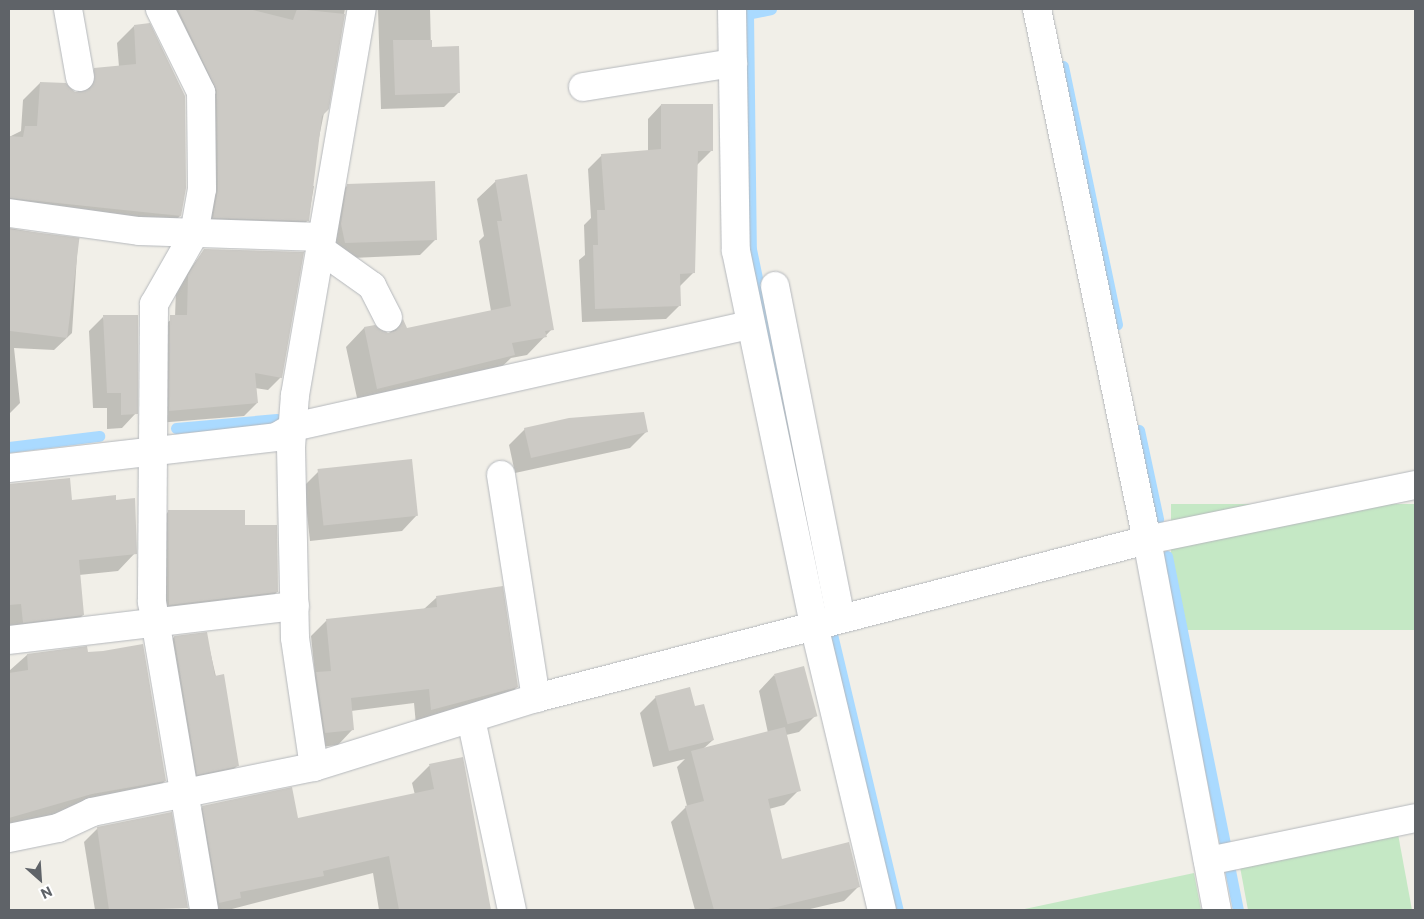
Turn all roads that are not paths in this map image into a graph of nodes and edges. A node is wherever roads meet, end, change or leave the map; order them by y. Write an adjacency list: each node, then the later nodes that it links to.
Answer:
1 (68, 9): 7 (street)
2 (160, 9): 10 (street)
3 (362, 9): 11 (street)
4 (732, 9): 6 (street)
5 (1037, 9): 20 (street)
6 (733, 63): 8 (street); 14 (street)
7 (80, 77)
8 (583, 87)
9 (9, 213): 10 (street)
10 (194, 234): 11 (street); 16 (street)
11 (321, 243): 13 (street); 15 (street)
12 (775, 286): 22 (street)
13 (388, 317)
14 (751, 325): 15 (street); 24 (street)
15 (292, 427): 16 (street); 21 (street)
16 (153, 452): 17 (street); 23 (street)
17 (9, 468)
18 (501, 475): 26 (street)
19 (1415, 485): 20 (street)
20 (1147, 540): 22 (street); 32 (street)
21 (295, 606): 23 (street); 28 (street)
22 (841, 618): 24 (street)
23 (155, 622): 25 (street); 29 (street)
24 (814, 625): 26 (street); 35 (street)
25 (9, 640)
26 (536, 698): 27 (street)
27 (471, 719): 28 (street); 34 (street)
28 (314, 767): 29 (street)
29 (187, 794): 31 (street); 33 (street)
30 (1415, 818): 32 (street)
31 (9, 838)
32 (1208, 861): 36 (street)
33 (204, 910)
34 (512, 910)
35 (882, 910)
36 (1217, 910)

